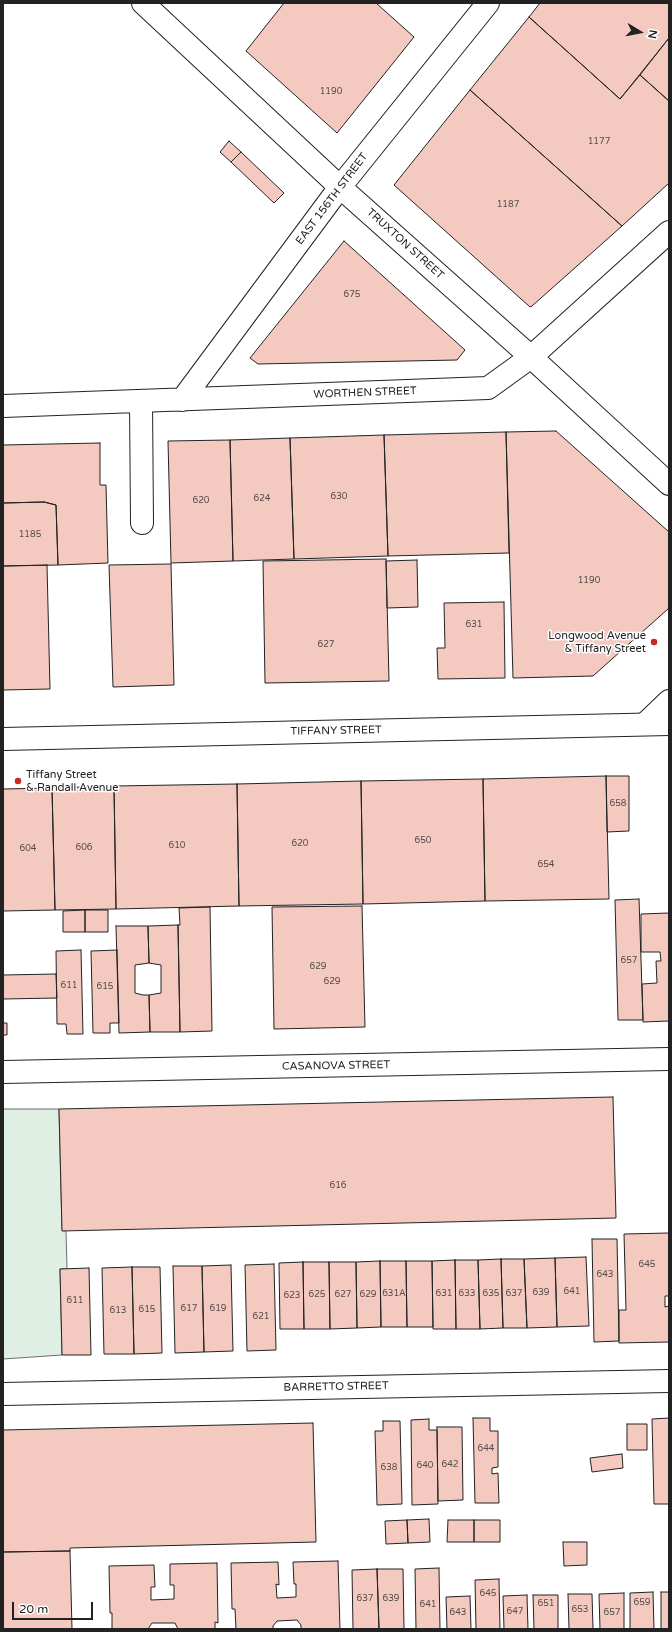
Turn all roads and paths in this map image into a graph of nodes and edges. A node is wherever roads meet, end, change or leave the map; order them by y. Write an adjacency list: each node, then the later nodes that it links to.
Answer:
1 (143, 3): 3 (street, TRUXTON STREET)
2 (488, 3): 3 (street, EAST 156TH STREET)
3 (340, 187): 5 (street, TRUXTON STREET); 6 (street, EAST 156TH STREET)
4 (669, 232): 5 (street, WORTHEN STREET)
5 (531, 357): 6 (street, WORTHEN STREET); 9 (street, TRUXTON STREET)
6 (182, 400): 7 (street, WORTHEN STREET)
7 (142, 401): 8 (street, WORTHEN STREET); 10 (street)
8 (3, 406)
9 (669, 484)
10 (142, 523)
11 (669, 701): 12 (street)
12 (645, 724): 13 (street, TIFFANY STREET); 14 (street, TIFFANY STREET)
13 (669, 724)
14 (3, 739)
15 (669, 1059): 16 (street, CASANOVA STREET)
16 (3, 1072)
17 (669, 1381): 18 (street, BARRETTO STREET)
18 (3, 1394)

